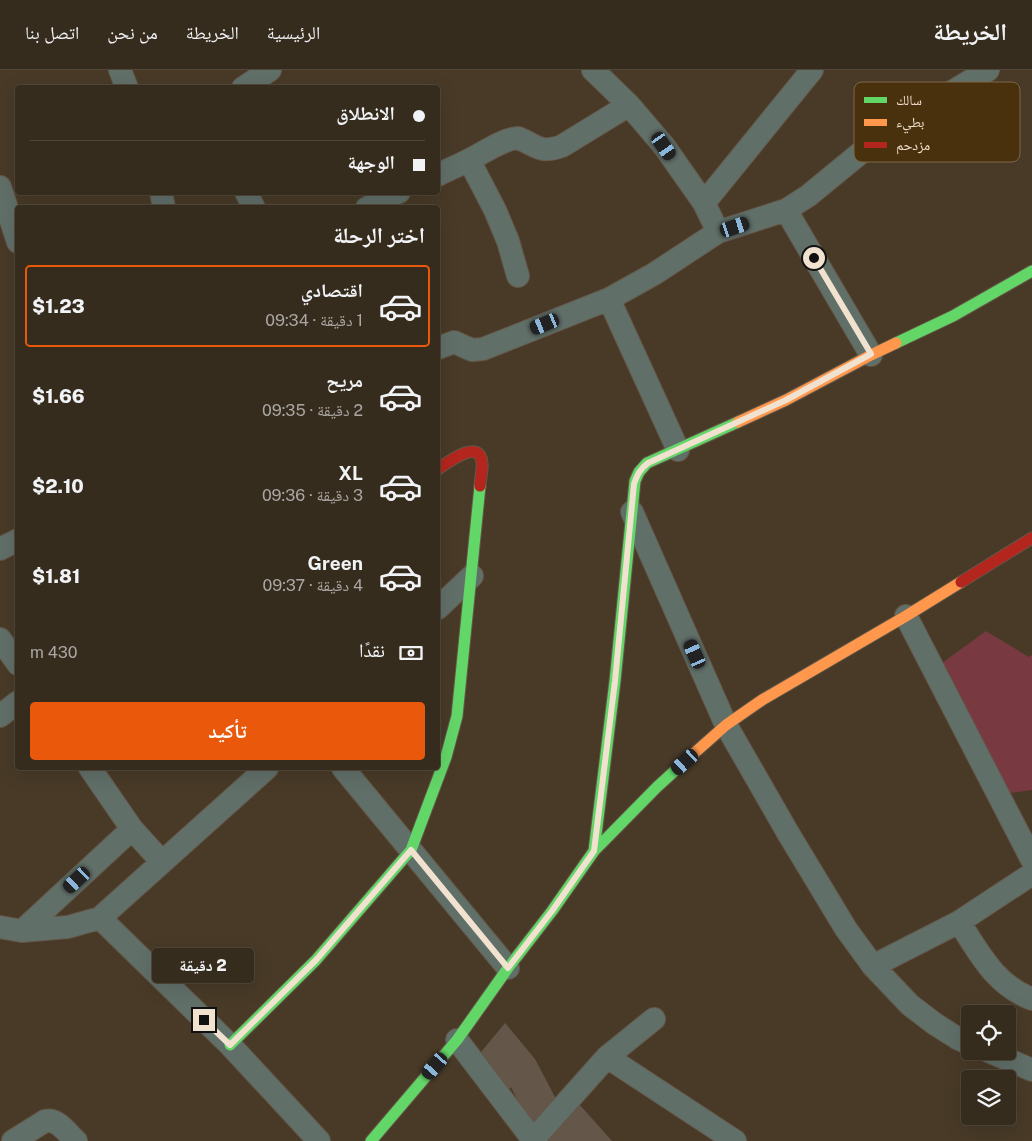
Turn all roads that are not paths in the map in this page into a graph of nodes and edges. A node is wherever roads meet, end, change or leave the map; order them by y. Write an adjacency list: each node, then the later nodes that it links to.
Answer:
1 (120, 70): 7 (street)
2 (270, 70): 8 (street)
3 (593, 70): 9 (street)
4 (812, 70): 15 (street)
5 (988, 70): 6 (street)
6 (968, 82)
7 (126, 85)
8 (247, 85)
9 (629, 105): 11 (street); 15 (street)
10 (854, 158): 17 (street)
11 (469, 160): 12 (street); 21 (street)
12 (440, 174)
13 (0, 187): 19 (street)
14 (393, 195): 16 (street)
15 (704, 203): 18 (street)
16 (373, 205)
17 (786, 210): 18 (street); 24 (street)
18 (718, 232): 22 (street)
19 (15, 233)
20 (1032, 271): 24 (street)
21 (518, 276)
22 (609, 299): 23 (street); 25 (street)
23 (440, 347)
24 (871, 354): 25 (street)
25 (678, 450): 27 (street)
26 (440, 468): 31 (street)
27 (632, 512): 38 (street); 44 (street)
28 (1032, 538): 33 (street)
29 (15, 542): 30 (street)
30 (0, 549)
31 (472, 576): 32 (street); 43 (street)
32 (440, 606)
33 (906, 616): 38 (street); 45 (street)
34 (0, 639): 35 (street)
35 (15, 660)
36 (15, 704): 37 (street)
37 (0, 716)
38 (726, 725): 44 (street); 52 (street)
39 (91, 770): 42 (street)
40 (265, 770): 46 (street)
41 (345, 770): 43 (street)
42 (132, 829): 46 (street); 51 (street)
43 (411, 850): 53 (street); 58 (street)
44 (594, 851): 53 (street)
45 (1032, 860)
46 (162, 862): 48 (street)
47 (1032, 874): 49 (street)
48 (100, 918): 51 (street); 58 (street)
49 (959, 922): 52 (street); 54 (street)
50 (0, 927): 51 (street)
51 (22, 931)
52 (873, 966): 57 (street)
53 (508, 968): 56 (street)
54 (1032, 999)
55 (654, 1020): 59 (street)
56 (457, 1040): 62 (street); 66 (street)
57 (961, 1040)
58 (230, 1045): 65 (street)
59 (606, 1057): 62 (street); 67 (street)
60 (1009, 1060): 61 (street)
61 (1032, 1070)
62 (533, 1140)
63 (13, 1141): 64 (street)
64 (76, 1141)
65 (318, 1141)
66 (371, 1141)
67 (735, 1141)

